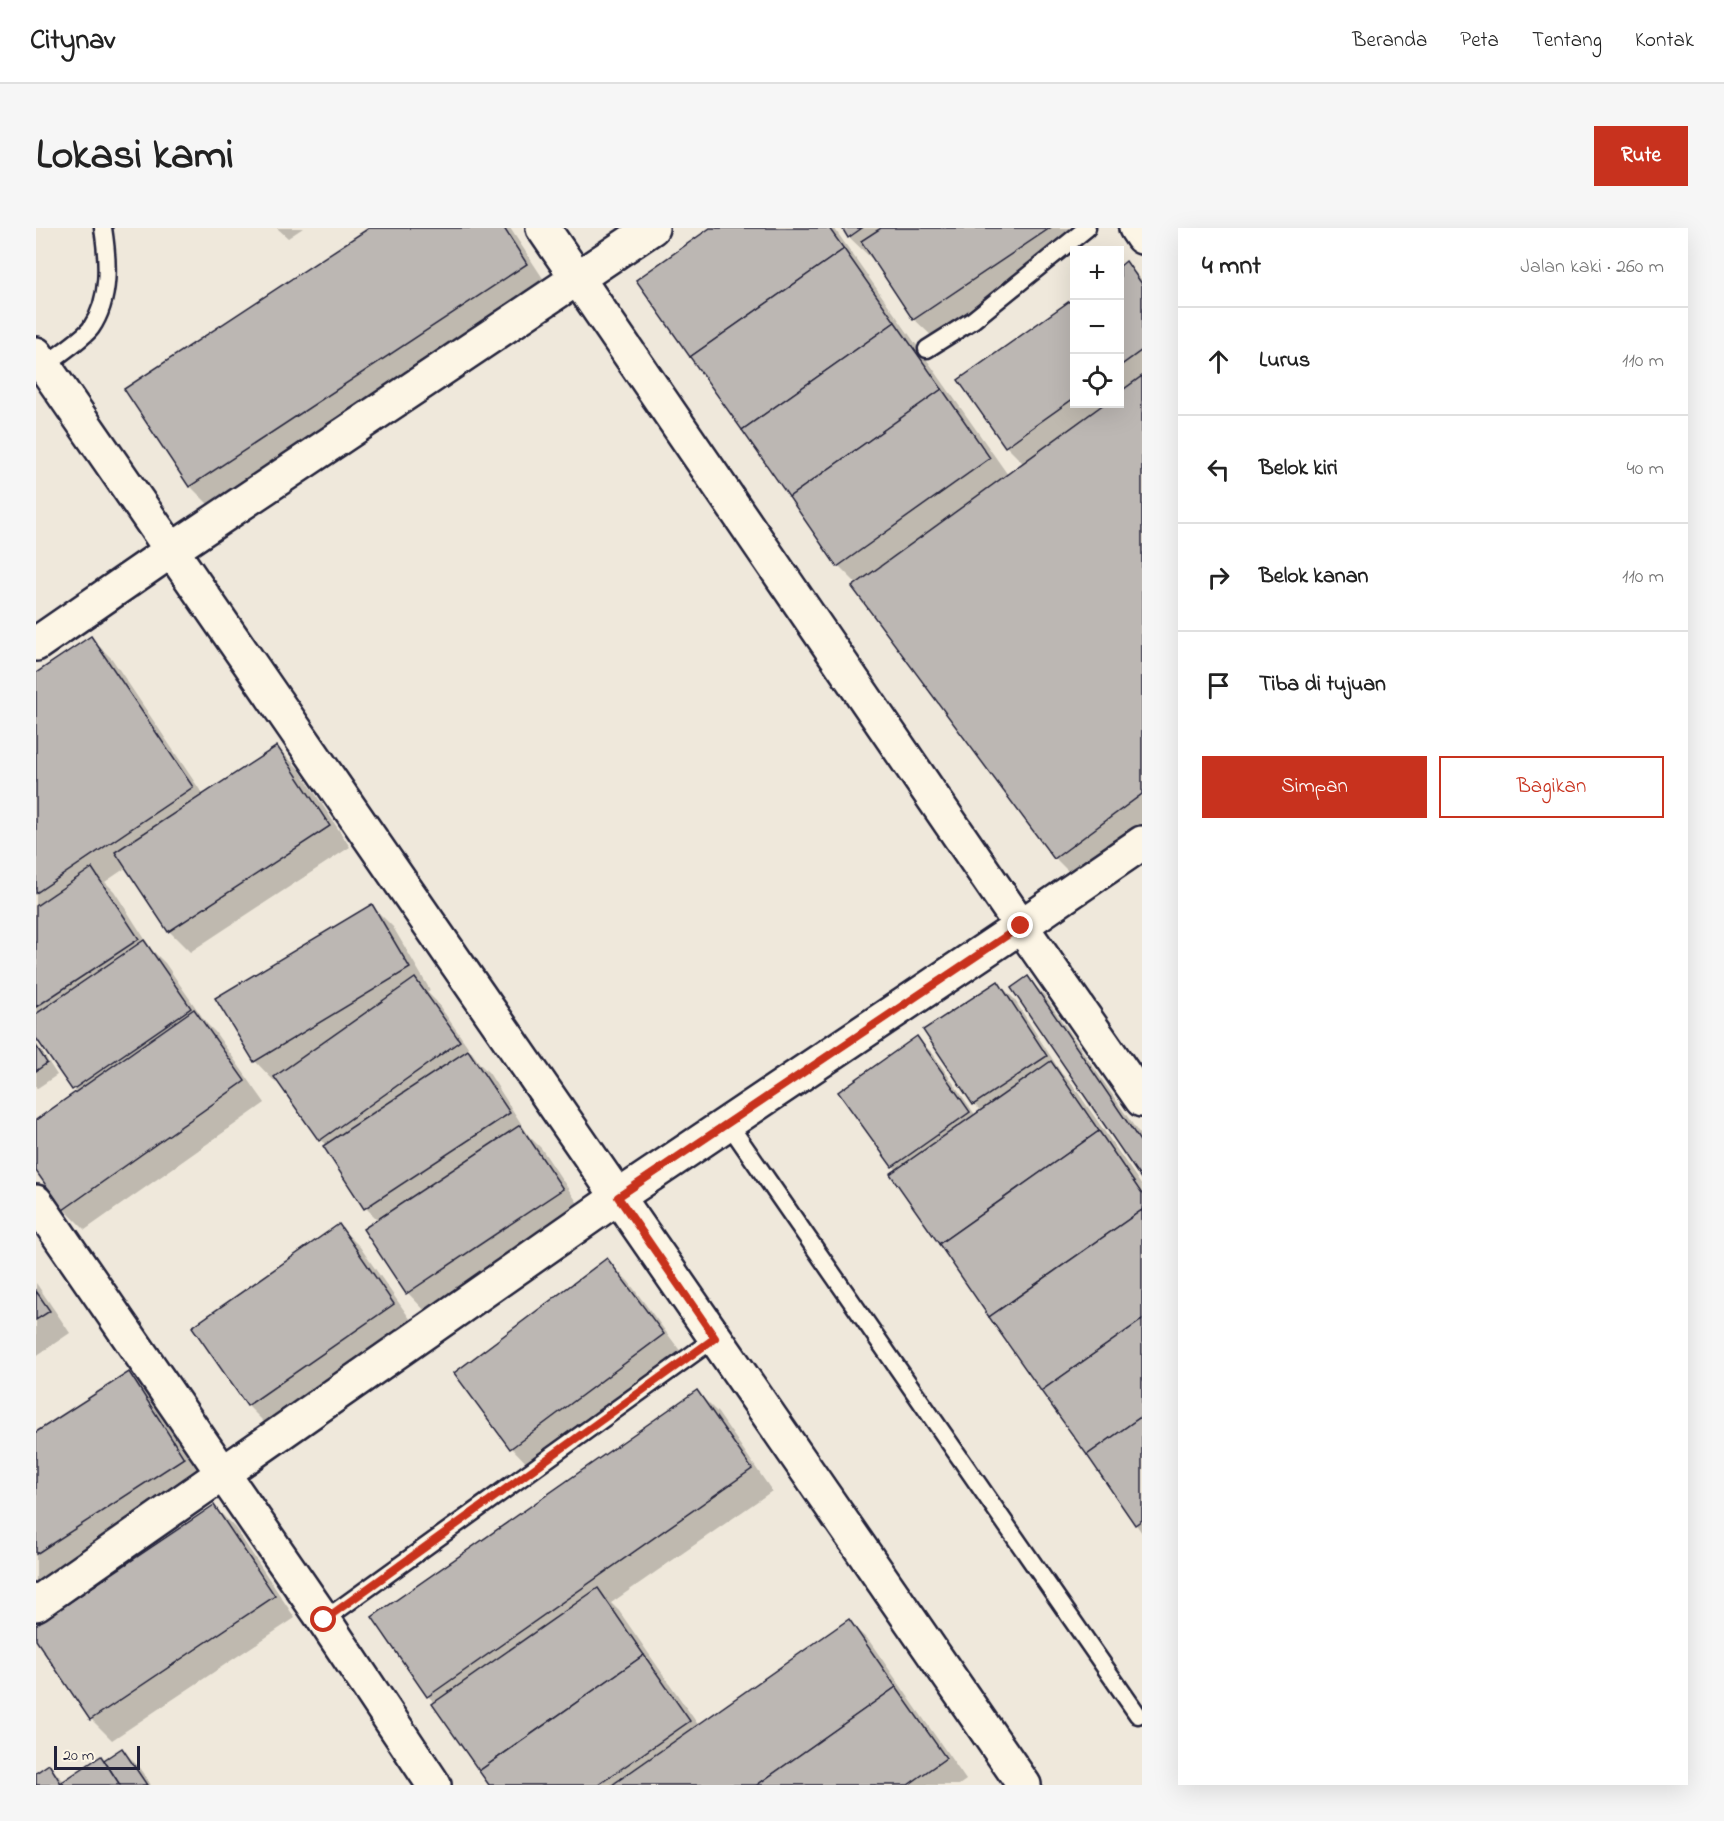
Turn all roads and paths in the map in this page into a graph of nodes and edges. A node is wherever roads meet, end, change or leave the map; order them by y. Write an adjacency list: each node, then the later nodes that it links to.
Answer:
1 (103, 228): 9 (lane)
2 (543, 228): 7 (street)
3 (652, 228): 7 (street)
4 (1087, 228): 8 (lane)
5 (1136, 228): 6 (street)
6 (1142, 237)
7 (579, 278): 10 (street); 13 (street)
8 (927, 349)
9 (40, 360): 10 (street)
10 (172, 550): 11 (street); 16 (street)
11 (36, 644)
12 (1142, 843): 13 (street)
13 (1021, 926): 14 (street); 15 (street)
14 (1142, 1100)
15 (728, 1123): 16 (street); 22 (lane)
16 (618, 1197): 18 (street); 19 (street)
17 (36, 1202): 19 (street)
18 (715, 1338): 21 (lane); 24 (street)
19 (224, 1473): 20 (street); 21 (street)
20 (36, 1604)
21 (324, 1620): 23 (street)
22 (1138, 1714)
23 (434, 1785)
24 (1024, 1785)

